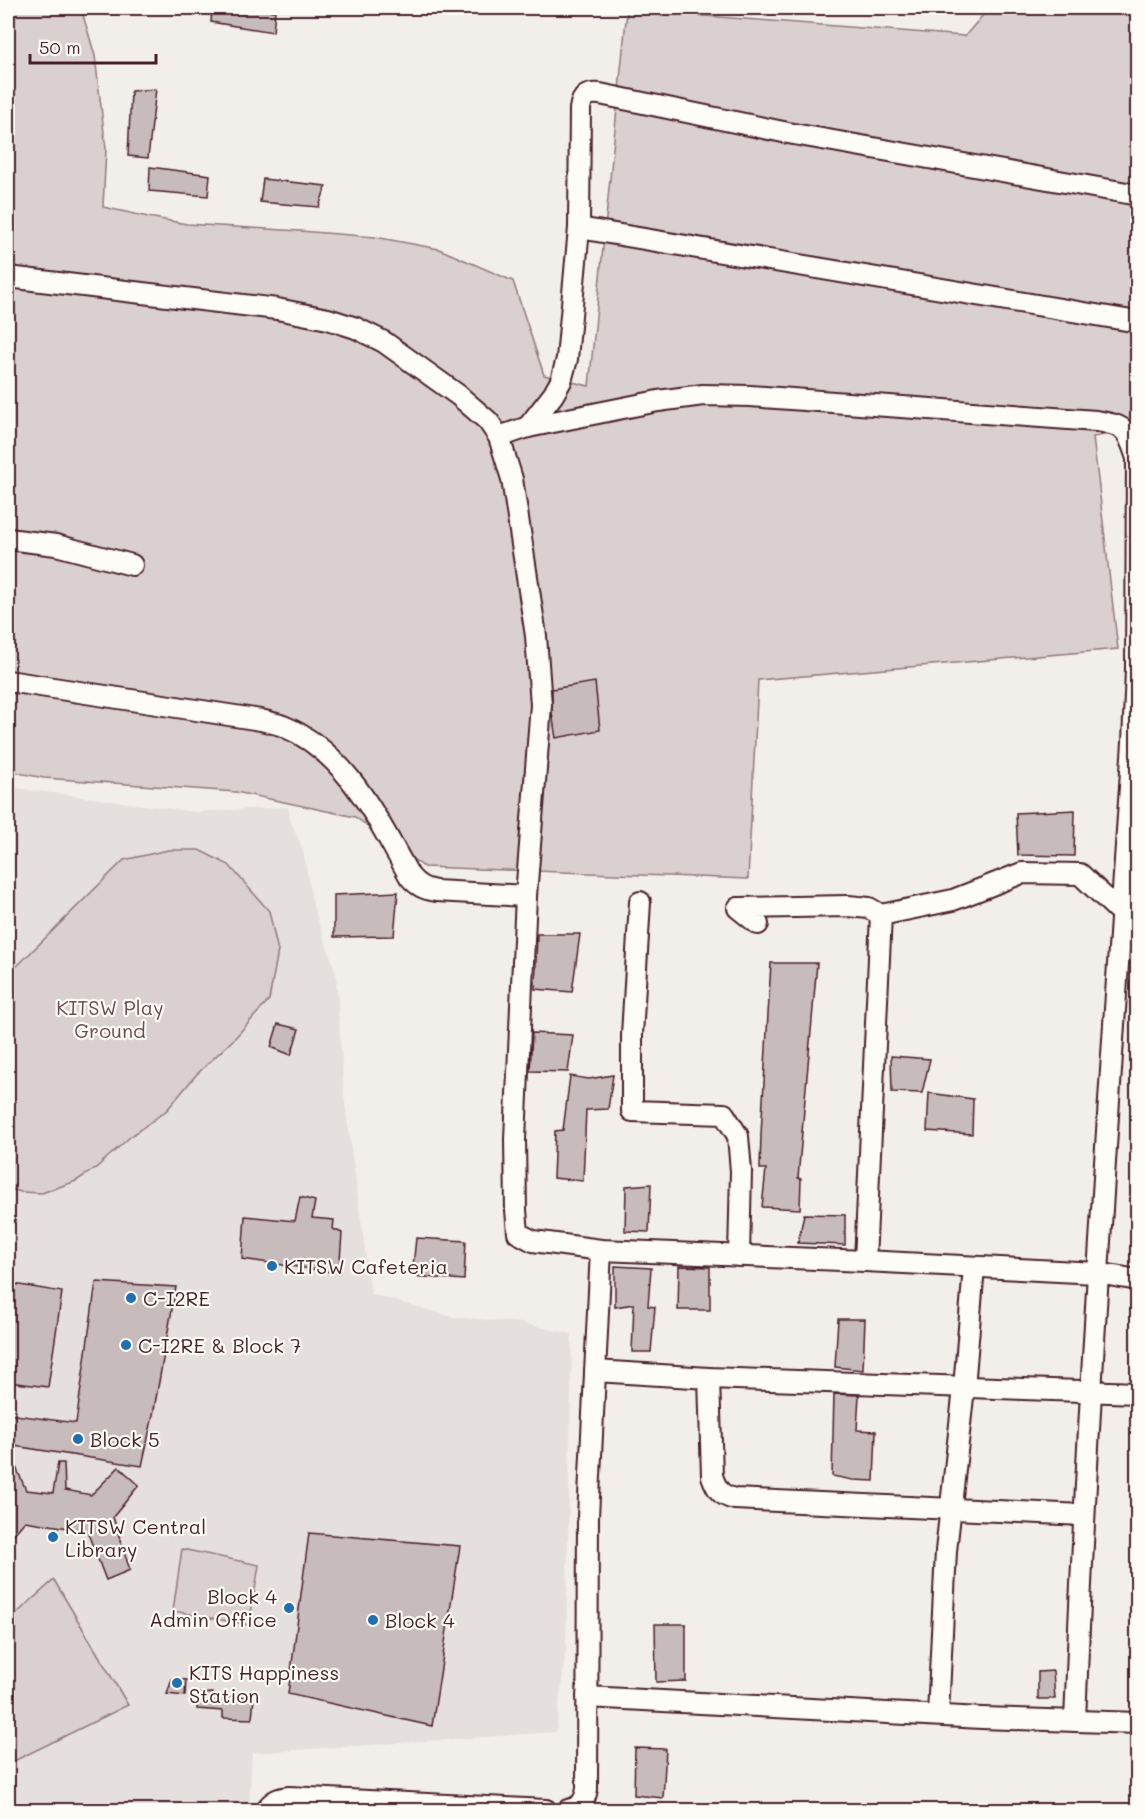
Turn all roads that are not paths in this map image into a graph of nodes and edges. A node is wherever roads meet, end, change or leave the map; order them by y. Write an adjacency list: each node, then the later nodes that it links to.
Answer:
1 (1137, 195): 2 (street)
2 (579, 228): 4 (street); 5 (street)
3 (8, 277): 6 (street)
4 (1137, 322)
5 (528, 428): 6 (street); 12 (street)
6 (499, 437): 10 (street)
7 (8, 539): 8 (street)
8 (132, 565)
9 (8, 681): 10 (street)
10 (526, 896): 15 (street)
11 (640, 903): 16 (street)
12 (1129, 914): 13 (street); 19 (street)
13 (881, 915): 14 (street); 17 (street)
14 (758, 924)
15 (601, 1250): 16 (street); 21 (street)
16 (739, 1256): 17 (street)
17 (865, 1261): 18 (street)
18 (974, 1267): 19 (street); 23 (street)
19 (1097, 1273): 20 (street); 24 (street)
20 (1137, 1280)
21 (595, 1371): 22 (street); 28 (street)
22 (709, 1378): 23 (street); 26 (street)
23 (964, 1388): 24 (street); 26 (street)
24 (1092, 1393): 25 (street); 27 (street)
25 (1137, 1393)
26 (950, 1509): 27 (street); 29 (street)
27 (1083, 1515): 30 (street)
28 (587, 1697): 29 (street); 32 (street)
29 (938, 1716): 30 (street)
30 (1075, 1721): 31 (street)
31 (1137, 1723)
32 (577, 1809)
33 (266, 1810): 34 (street)
34 (546, 1810)

